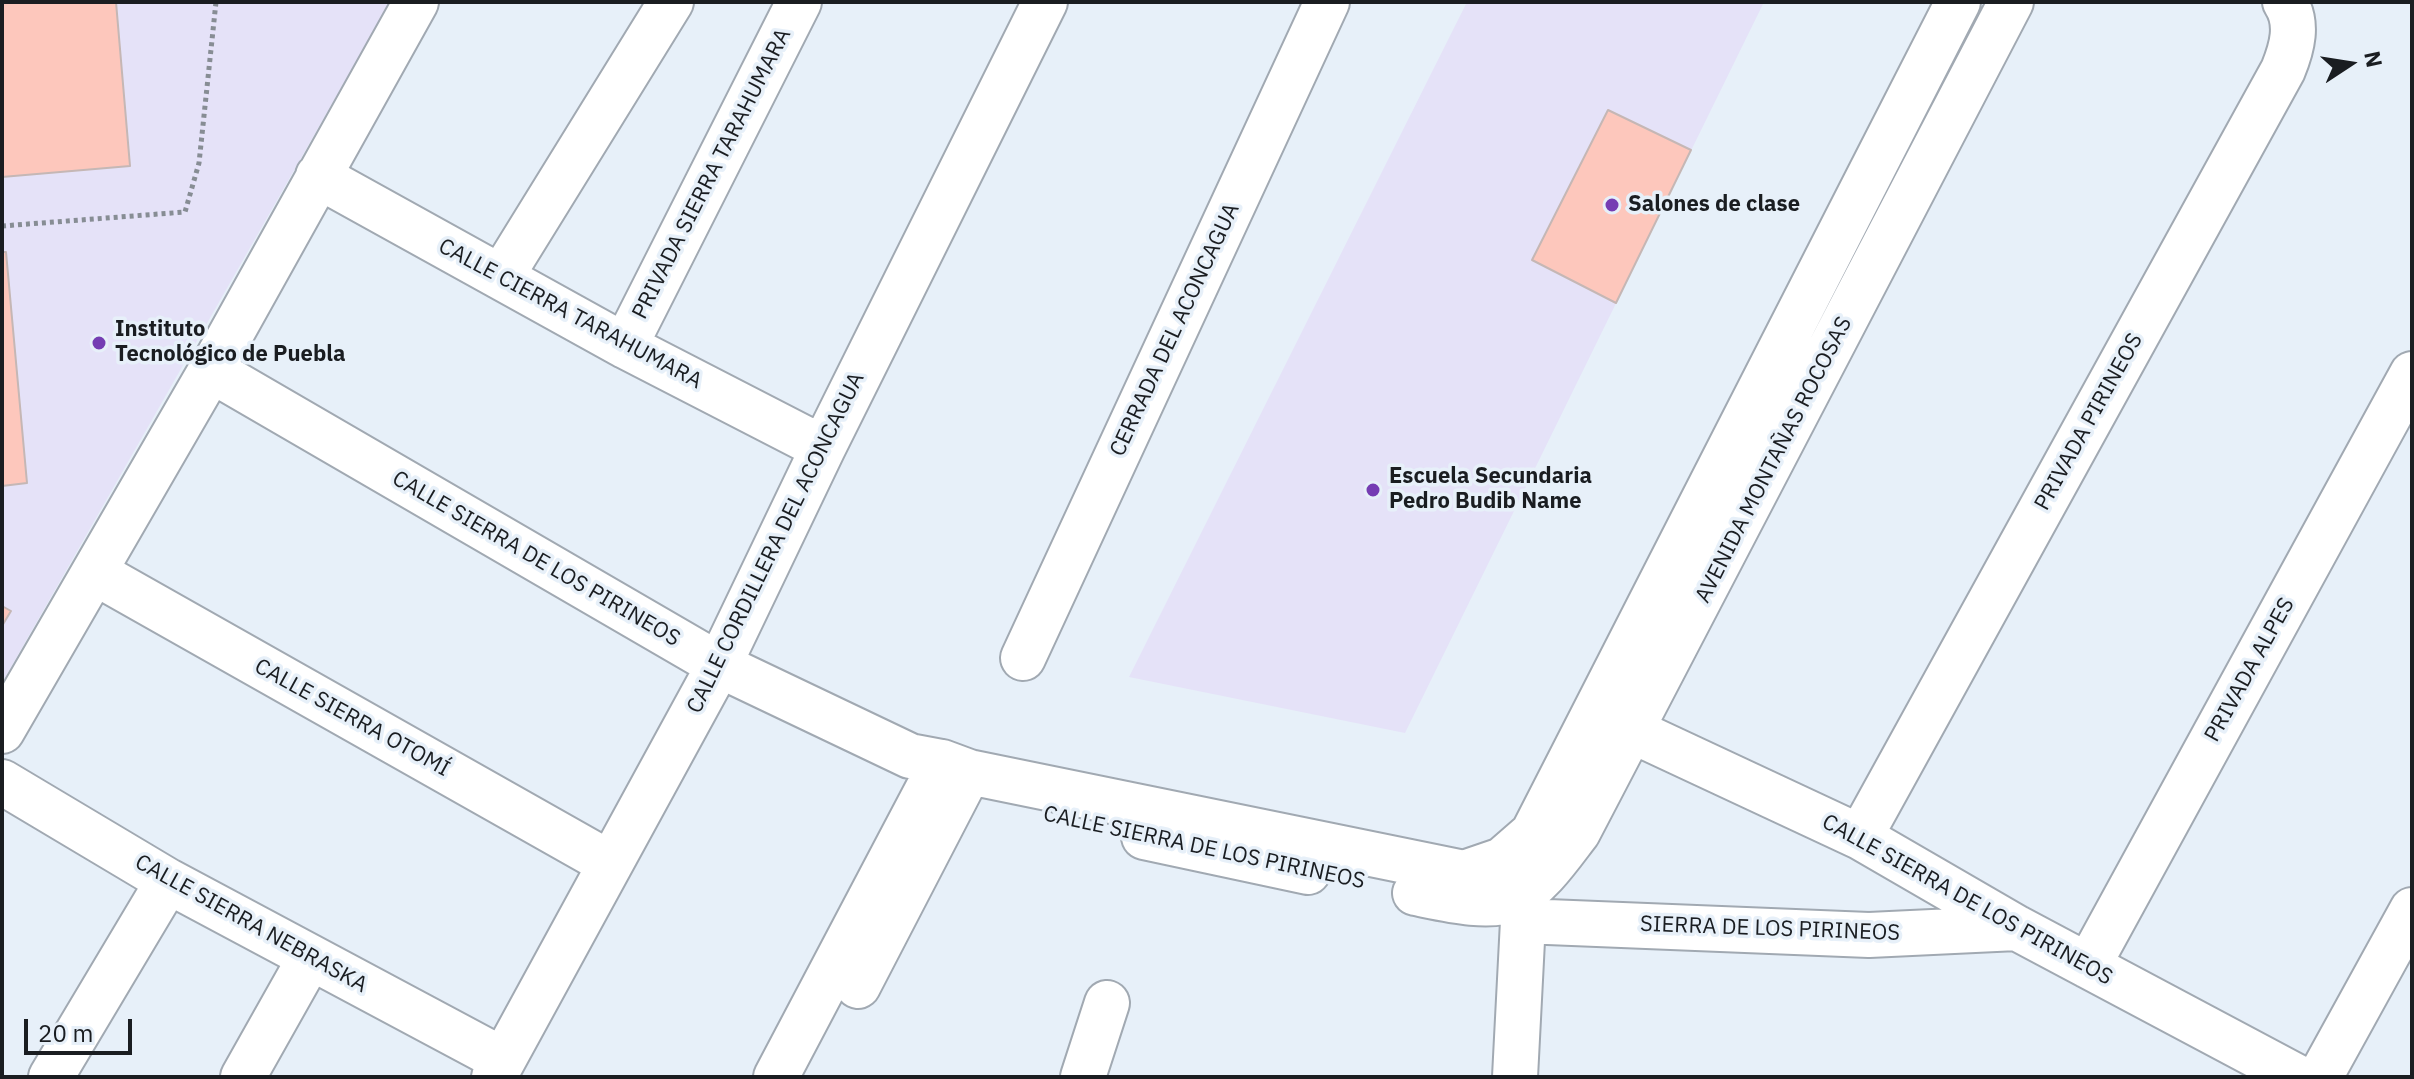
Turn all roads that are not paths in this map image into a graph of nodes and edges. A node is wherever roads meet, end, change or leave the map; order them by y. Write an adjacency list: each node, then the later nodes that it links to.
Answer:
1 (416, 2): 9 (street)
2 (671, 2): 10 (street)
3 (799, 2): 11 (street, PRIVADA SIERRA TARAHUMARA)
4 (1045, 2): 14 (street, CALLE CORDILLERA DEL ACONCAGUA)
5 (1327, 2): 16 (street, CERRADA DEL ACONCAGUA)
6 (1958, 2): 25 (street, AVENIDA MONTAÑAS ROCOSAS)
7 (2011, 2): 19 (street, AVENIDA MONTAÑAS ROCOSAS)
8 (2285, 2): 22 (street, PRIVADA PIRINEOS)
9 (318, 176): 10 (street, CALLE CIERRA TARAHUMARA); 12 (street)
10 (501, 277): 11 (street, CALLE CIERRA TARAHUMARA)
11 (625, 346): 14 (street, CALLE CIERRA TARAHUMARA)
12 (211, 370): 15 (street); 17 (street, CALLE SIERRA DE LOS PIRINEOS)
13 (2412, 374): 29 (street, PRIVADA ALPES)
14 (823, 448): 17 (street, CALLE CORDILLERA DEL ACONCAGUA)
15 (94, 572): 18 (street); 23 (street, CALLE SIERRA OTOMÍ)
16 (1023, 658)
17 (719, 665): 20 (street, CALLE SIERRA DE LOS PIRINEOS); 23 (street, CALLE CORDILLERA DEL ACONCAGUA)
18 (2, 731)
19 (1633, 731): 22 (street, CALLE SIERRA DE LOS PIRINEOS); 25 (street, AVENIDA MONTAÑAS ROCOSAS)
20 (942, 773): 25 (street, CALLE SIERRA DE LOS PIRINEOS); 34 (street); 35 (street)
21 (2, 782): 24 (street, CALLE SIERRA NEBRASKA)
22 (1860, 837): 27 (street, CALLE SIERRA DE LOS PIRINEOS)
23 (609, 863): 31 (street, CALLE CORDILLERA DEL ACONCAGUA)
24 (168, 881): 28 (street, CALLE SIERRA NEBRASKA); 32 (street)
25 (1512, 893): 27 (street, SIERRA DE LOS PIRINEOS); 37 (street)
26 (2412, 910): 39 (street)
27 (2017, 928): 29 (street, CALLE SIERRA DE LOS PIRINEOS)
28 (310, 958): 31 (street, CALLE SIERRA NEBRASKA); 33 (street)
29 (2088, 966): 38 (street, CALLE SIERRA DE LOS PIRINEOS)
30 (1107, 1003): 36 (street)
31 (498, 1068)
32 (51, 1077)
33 (243, 1077)
34 (776, 1077)
35 (810, 1077)
36 (1083, 1077)
37 (1515, 1077)
38 (2297, 1077)
39 (2320, 1077)

